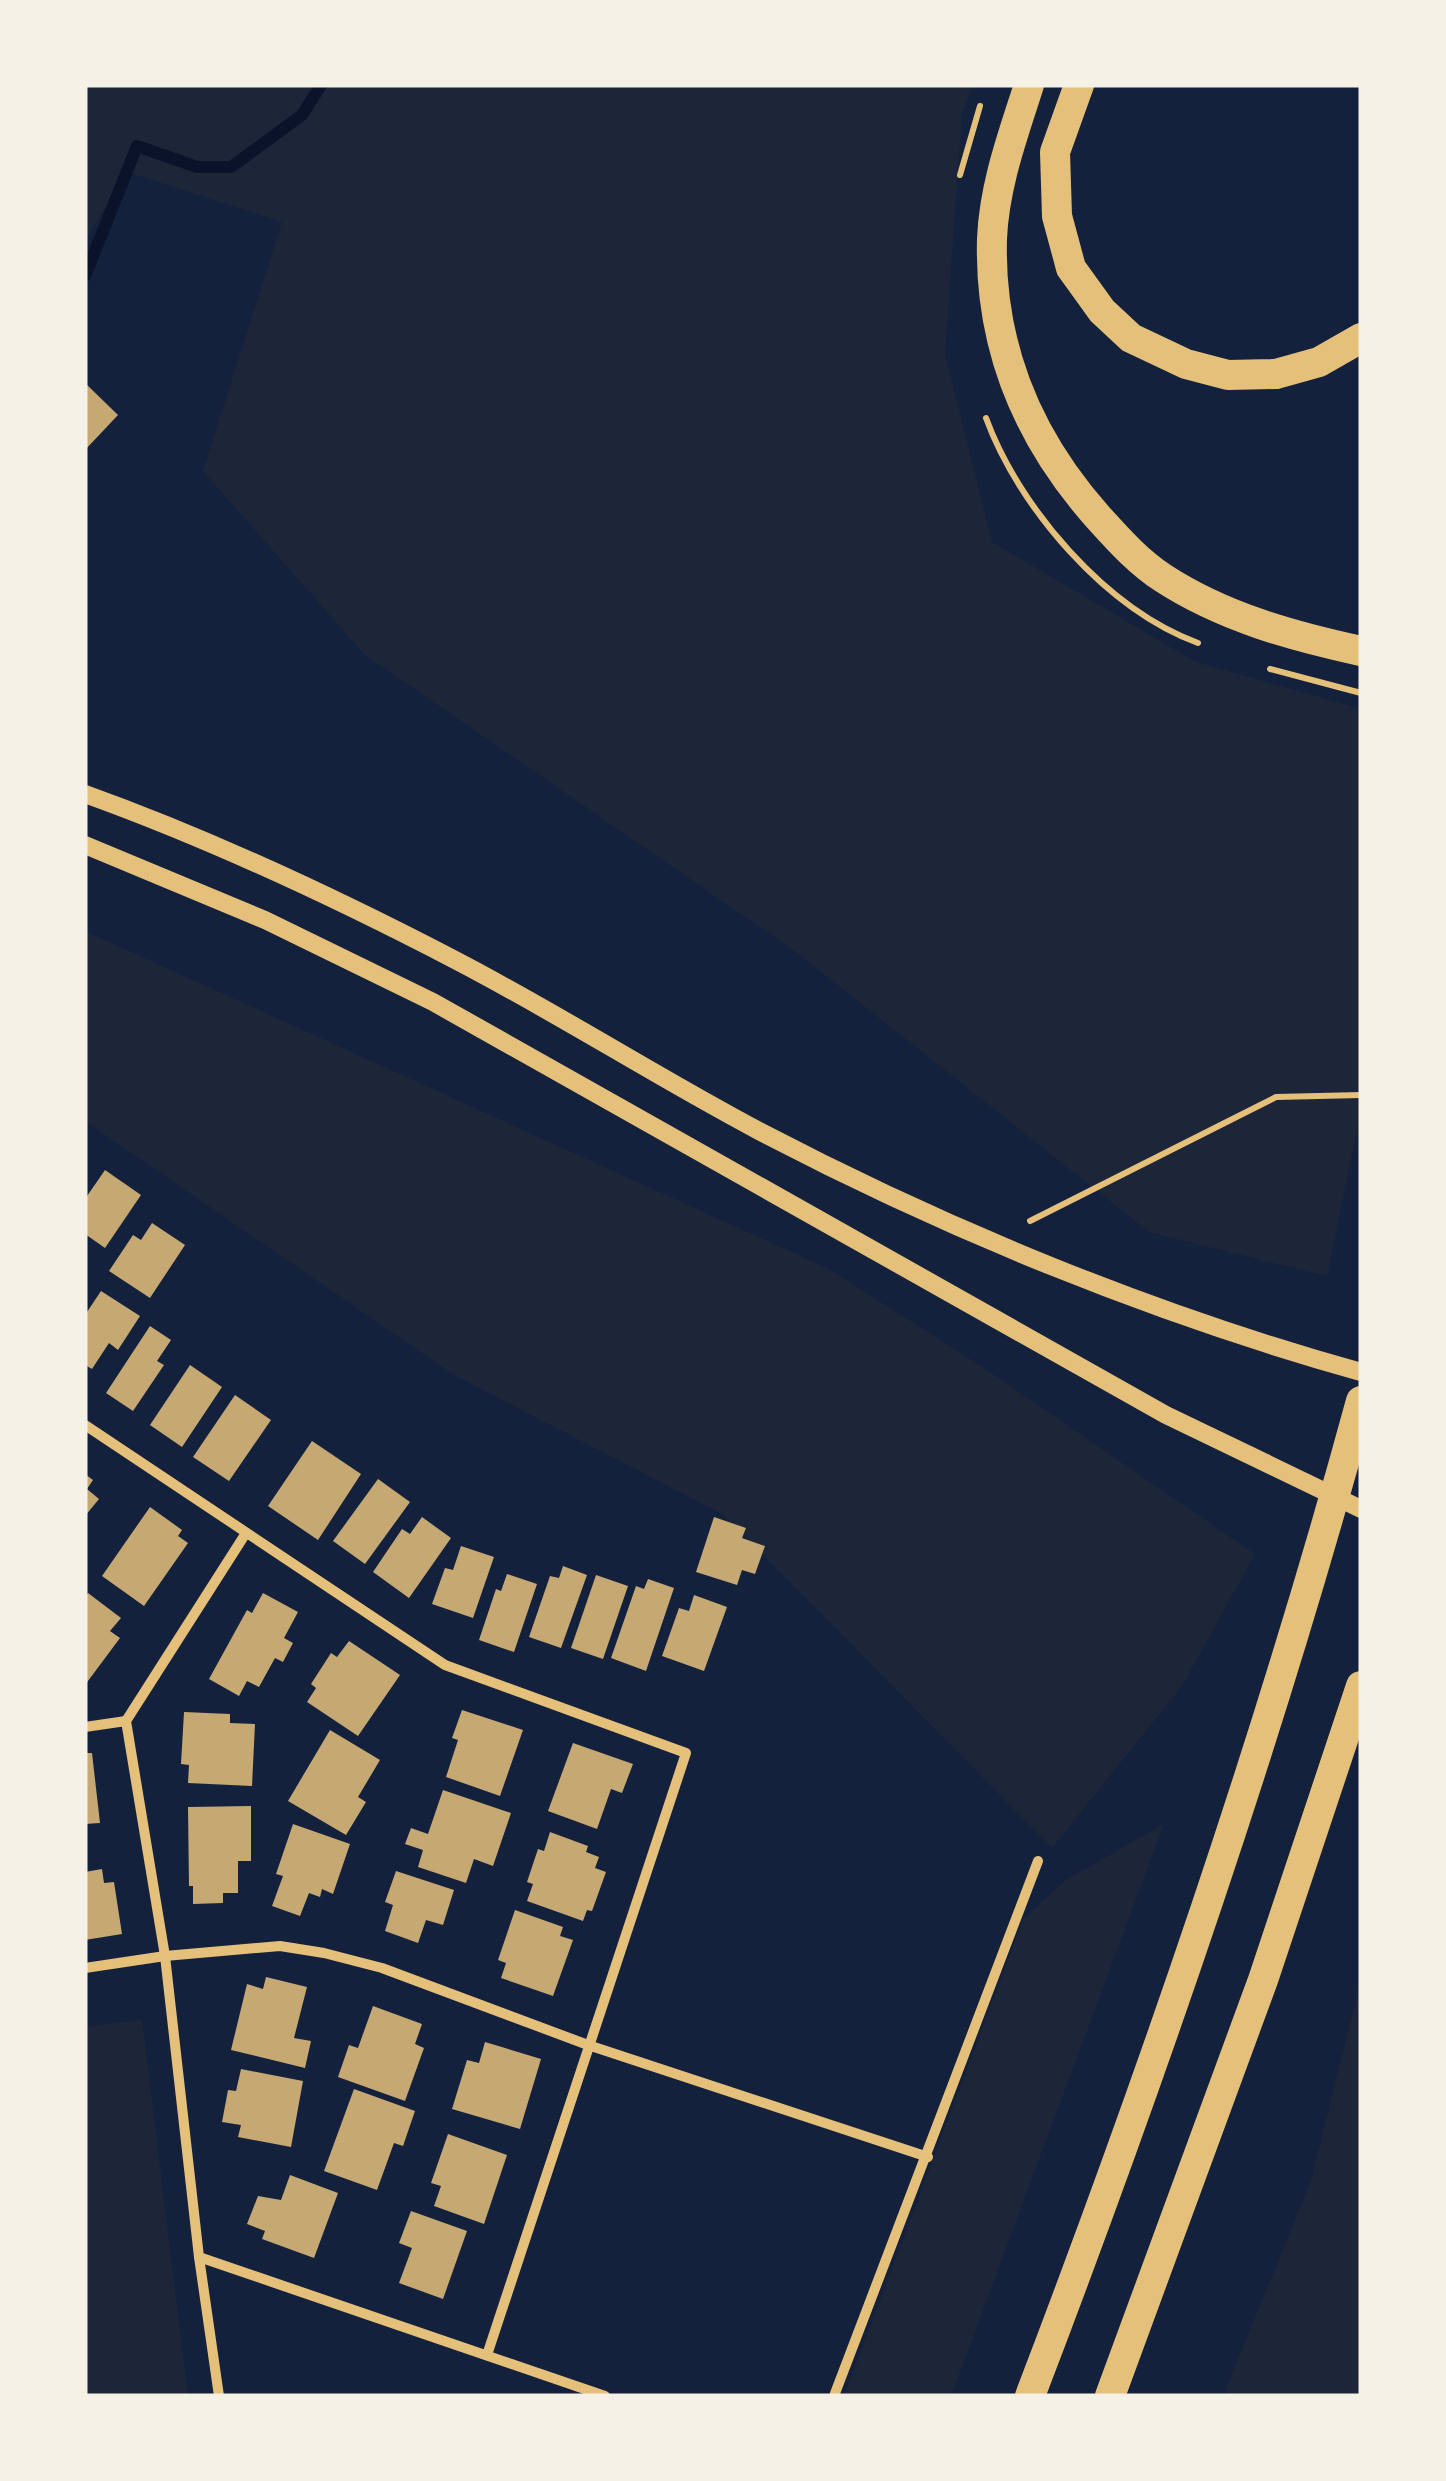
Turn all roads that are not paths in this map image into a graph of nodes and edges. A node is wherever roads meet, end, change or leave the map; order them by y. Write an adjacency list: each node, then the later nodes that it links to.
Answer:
1 (1030, 85): 4 (highway)
2 (1079, 85): 3 (highway)
3 (1361, 338)
4 (1361, 651)
5 (85, 794): 7 (street)
6 (85, 845): 10 (street)
7 (1361, 1372)
8 (1361, 1401): 25 (highway)
9 (85, 1424): 11 (street)
10 (1361, 1509)
11 (246, 1533): 13 (street); 18 (street)
12 (1361, 1686): 26 (highway)
13 (126, 1721): 14 (street); 16 (street)
14 (85, 1727)
15 (1038, 1860): 19 (street)
16 (165, 1956): 17 (street); 18 (street); 20 (street)
17 (85, 1968)
18 (588, 2044): 19 (street); 21 (street)
19 (928, 2156): 24 (street)
20 (199, 2258): 21 (street); 22 (street)
21 (486, 2355): 23 (street)
22 (219, 2396)
23 (604, 2396)
24 (834, 2396)
25 (1030, 2396)
26 (1110, 2396)

